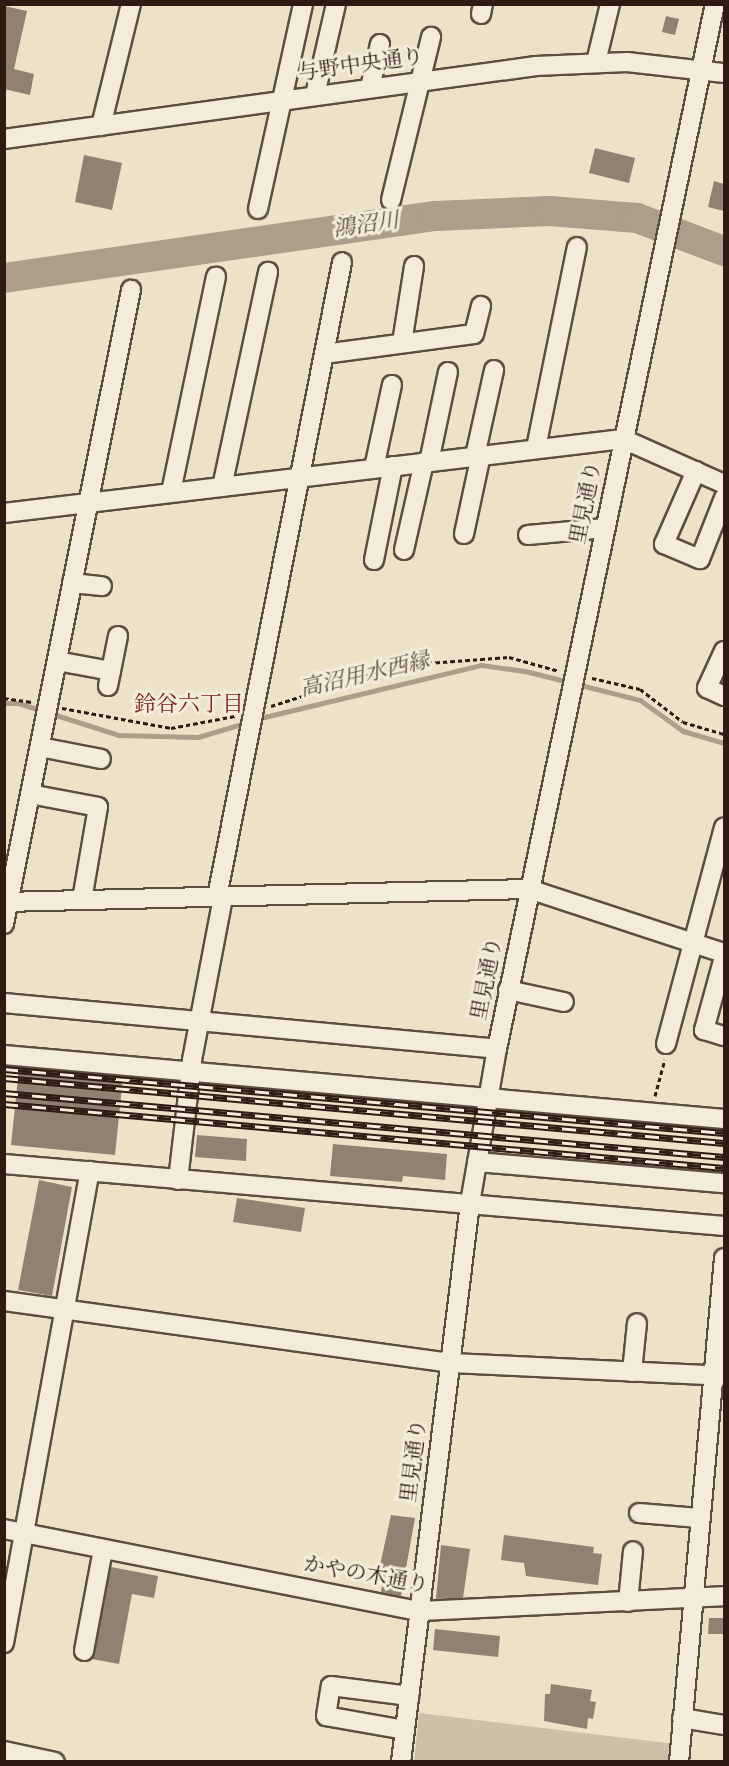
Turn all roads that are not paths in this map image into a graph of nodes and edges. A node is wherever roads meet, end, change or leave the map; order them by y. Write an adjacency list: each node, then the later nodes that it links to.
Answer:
1 (131, 4): 15 (street)
2 (303, 4): 14 (street)
3 (336, 4): 13 (street)
4 (610, 4): 8 (street)
5 (715, 4): 9 (street)
6 (431, 37): 11 (street)
7 (380, 44): 12 (street)
8 (596, 62): 9 (street, 与野中央通り); 11 (street, 与野中央通り)
9 (702, 68): 10 (street, 与野中央通り); 31 (street, 里見通り)
10 (724, 73)
11 (418, 82): 12 (street, 与野中央通り); 17 (street)
12 (370, 88): 13 (street, 与野中央通り)
13 (315, 95): 14 (street, 与野中央通り)
14 (281, 100): 15 (street, 与野中央通り); 18 (street)
15 (101, 126): 16 (street, 与野中央通り)
16 (4, 139)
17 (391, 200)
18 (258, 209)
19 (577, 247): 32 (street)
20 (342, 262): 27 (street)
21 (414, 266): 26 (street)
22 (268, 272): 40 (street)
23 (216, 277): 41 (street)
24 (131, 290): 43 (street)
25 (481, 306): 26 (street)
26 (402, 344): 27 (street)
27 (324, 354): 38 (street)
28 (494, 370): 33 (street)
29 (448, 372): 34 (street)
30 (392, 385): 36 (street)
31 (623, 439): 32 (street); 37 (street); 45 (street, 里見通り)
32 (536, 448): 33 (street)
33 (478, 455): 34 (street); 46 (street)
34 (426, 462): 35 (street); 48 (street)
35 (393, 466): 36 (street); 49 (street)
36 (374, 468): 38 (street)
37 (696, 471): 39 (street); 42 (street)
38 (300, 477): 40 (street); 61 (street)
39 (724, 484)
40 (222, 487): 41 (street)
41 (171, 492): 43 (street)
42 (724, 498)
43 (89, 502): 44 (street); 50 (street)
44 (4, 513)
45 (605, 528): 47 (street); 60 (street, 里見通り)
46 (464, 534)
47 (528, 535)
48 (404, 550)
49 (374, 560)
50 (72, 583): 51 (street); 54 (street)
51 (102, 586)
52 (117, 636): 54 (street)
53 (724, 651): 55 (street)
54 (57, 661): 56 (street)
55 (724, 696)
56 (40, 747): 57 (street); 58 (street)
57 (101, 759)
58 (30, 794): 62 (street); 63 (street)
59 (724, 828): 65 (street)
60 (529, 889): 61 (street); 65 (street); 67 (street, 里見通り)
61 (220, 897): 62 (street); 70 (street)
62 (82, 900): 63 (street)
63 (7, 902): 64 (street)
64 (4, 924)
65 (691, 942): 66 (street); 72 (street)
66 (724, 955): 71 (street)
67 (508, 990): 68 (street); 73 (street, 里見通り)
68 (564, 1002)
69 (4, 1003): 70 (street)
70 (201, 1022): 73 (street); 75 (street)
71 (724, 1036)
72 (666, 1044)
73 (497, 1049): 76 (street, 里見通り)
74 (4, 1055): 75 (street)
75 (190, 1072): 76 (street); 81 (street)
76 (488, 1098): 77 (street); 78 (street, 里見通り)
77 (724, 1119)
78 (477, 1162): 82 (street); 83 (street, 里見通り)
79 (4, 1164): 80 (street)
80 (90, 1171): 81 (street); 87 (street)
81 (178, 1180): 83 (street)
82 (724, 1183)
83 (470, 1203): 84 (street); 89 (street, 里見通り)
84 (724, 1226)
85 (724, 1258): 91 (street)
86 (4, 1301): 87 (street)
87 (66, 1313): 89 (street); 95 (street)
88 (637, 1323): 90 (street)
89 (450, 1363): 90 (street); 101 (street, 里見通り)
90 (632, 1372): 91 (street)
91 (719, 1376): 93 (street)
92 (639, 1513): 93 (street)
93 (699, 1518): 99 (street)
94 (4, 1529): 95 (street, かやの木通り)
95 (25, 1534): 96 (street, かやの木通り); 102 (street)
96 (103, 1550): 101 (street, かやの木通り); 103 (street)
97 (633, 1551): 100 (street)
98 (724, 1596): 99 (street, かやの木通り)
99 (691, 1598): 100 (street, かやの木通り); 105 (street)
100 (628, 1602): 101 (street, かやの木通り)
101 (420, 1611): 104 (street, 里見通り)
102 (4, 1643)
103 (84, 1651)
104 (409, 1696): 107 (street, 里見通り); 107 (street)
105 (682, 1718): 106 (street); 111 (street)
106 (724, 1725)
107 (405, 1730): 110 (street, 里見通り)
108 (4, 1752): 109 (street)
109 (56, 1761)
110 (401, 1761)
111 (679, 1761)

